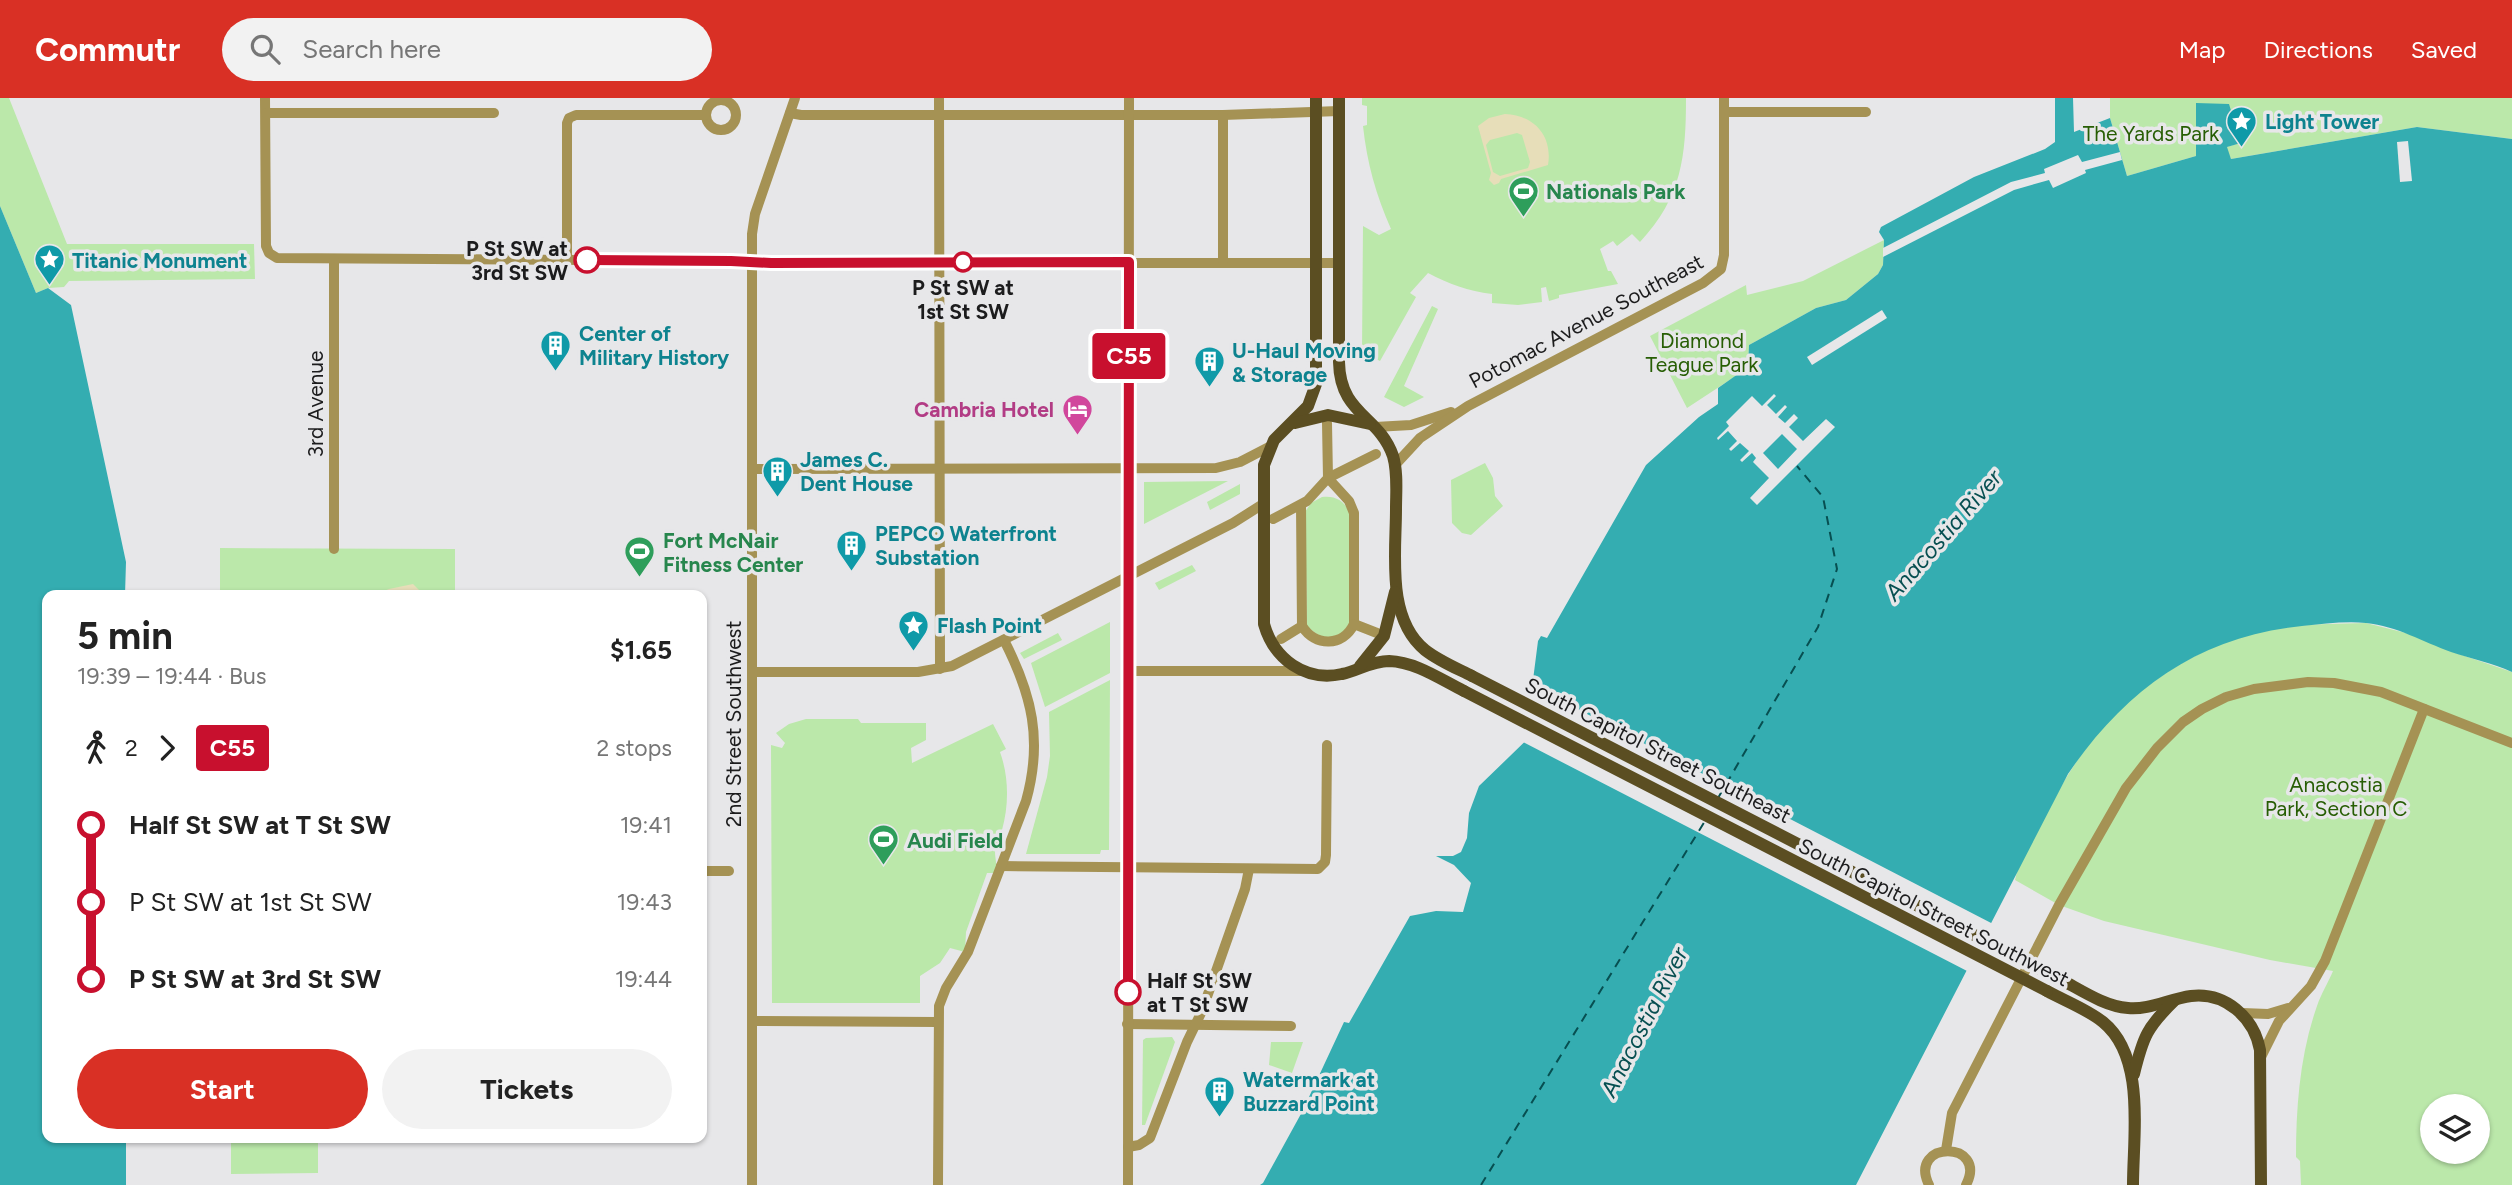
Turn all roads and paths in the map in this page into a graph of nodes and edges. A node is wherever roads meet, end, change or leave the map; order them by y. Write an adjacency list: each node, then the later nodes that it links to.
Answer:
1 (265, 98): 10 (street)
2 (794, 98): 12 (street, 2nd Street Southwest)
3 (939, 98): 14 (street)
4 (1129, 98): 16 (street)
5 (1724, 98): 9 (street)
6 (1316, 104): 7 (street); 15 (street); 23 (main road)
7 (1339, 104): 24 (main road, South Capitol Street Southeast)
8 (1866, 111): 9 (street)
9 (1724, 112): 25 (street, Potomac Avenue Southeast)
10 (266, 113): 11 (street); 17 (street)
11 (494, 113)
12 (790, 113): 14 (street); 19 (street, 2nd Street Southwest)
13 (705, 115): 18 (street)
14 (939, 115): 16 (street); 22 (street)
15 (1223, 115): 16 (street); 21 (street)
16 (1129, 116): 20 (street)
17 (334, 259): 18 (street); 39 (street, 3rd Avenue)
18 (567, 260): 19 (street)
19 (752, 262): 22 (street); 33 (street, 2nd Street Southwest)
20 (1129, 262): 21 (street); 22 (street); 32 (street)
21 (1223, 262): 23 (street)
22 (939, 263): 34 (street)
23 (1315, 263): 24 (street); 27 (main road)
24 (1339, 263): 28 (main road, South Capitol Street Southeast)
25 (1468, 406): 28 (street, Potomac Avenue Southeast); 31 (street, Potomac Avenue Southeast)
26 (1327, 422): 35 (street)
27 (1289, 425): 28 (main road); 29 (main road)
28 (1372, 426): 31 (main road, South Capitol Street Southeast)
29 (1271, 446): 32 (street); 36 (main road)
30 (1376, 454): 35 (street)
31 (1395, 465): 41 (main road, South Capitol Street Southeast)
32 (1129, 468): 34 (street); 40 (street)
33 (752, 469): 34 (street); 51 (street, 2nd Street Southwest)
34 (939, 469): 48 (street)
35 (1328, 478): 37 (street); 42 (street)
36 (1263, 504): 40 (street); 50 (main road)
37 (1301, 505): 38 (street); 43 (street)
38 (1273, 519)
39 (334, 549)
40 (1128, 577): 46 (street); 49 (street)
41 (1396, 587): 47 (main road); 60 (main road, South Capitol Street Southeast, bridge)
42 (1354, 624): 43 (street); 44 (street)
43 (1302, 626): 45 (street)
44 (1377, 633)
45 (1281, 639)
46 (1004, 640): 48 (street); 55 (street)
47 (1358, 668): 50 (main road, South Capitol Street Southwest); 69 (main road, South Capitol Street Southwest, bridge)
48 (940, 669): 51 (street)
49 (1128, 671): 50 (street); 56 (street)
50 (1303, 671)
51 (752, 673): 63 (street, 2nd Street Southwest)
52 (2424, 709): 53 (street); 61 (street); 71 (street)
53 (2512, 743)
54 (1327, 745): 57 (street)
55 (1002, 866): 56 (street); 64 (street)
56 (1127, 868): 57 (street); 65 (street)
57 (1249, 869): 66 (street)
58 (707, 871): 59 (street)
59 (729, 871)
60 (2175, 1000): 62 (main road, South Capitol Street Southeast); 69 (main road)
61 (2292, 1007): 62 (street); 68 (street)
62 (2242, 1013): 68 (main road)
63 (752, 1021): 64 (street); 73 (street, 2nd Street Southwest)
64 (938, 1022): 74 (street)
65 (1127, 1024): 66 (street); 70 (street)
66 (1195, 1025): 67 (street); 70 (street)
67 (1291, 1026)
68 (2261, 1057): 78 (main road)
69 (2133, 1077): 77 (main road, South Capitol Street Southwest)
70 (1128, 1147): 75 (street)
71 (1946, 1150): 72 (street); 76 (street)
72 (1925, 1183)
73 (752, 1185)
74 (938, 1185)
75 (1128, 1185)
76 (1966, 1185)
77 (2133, 1185)
78 (2261, 1185)

